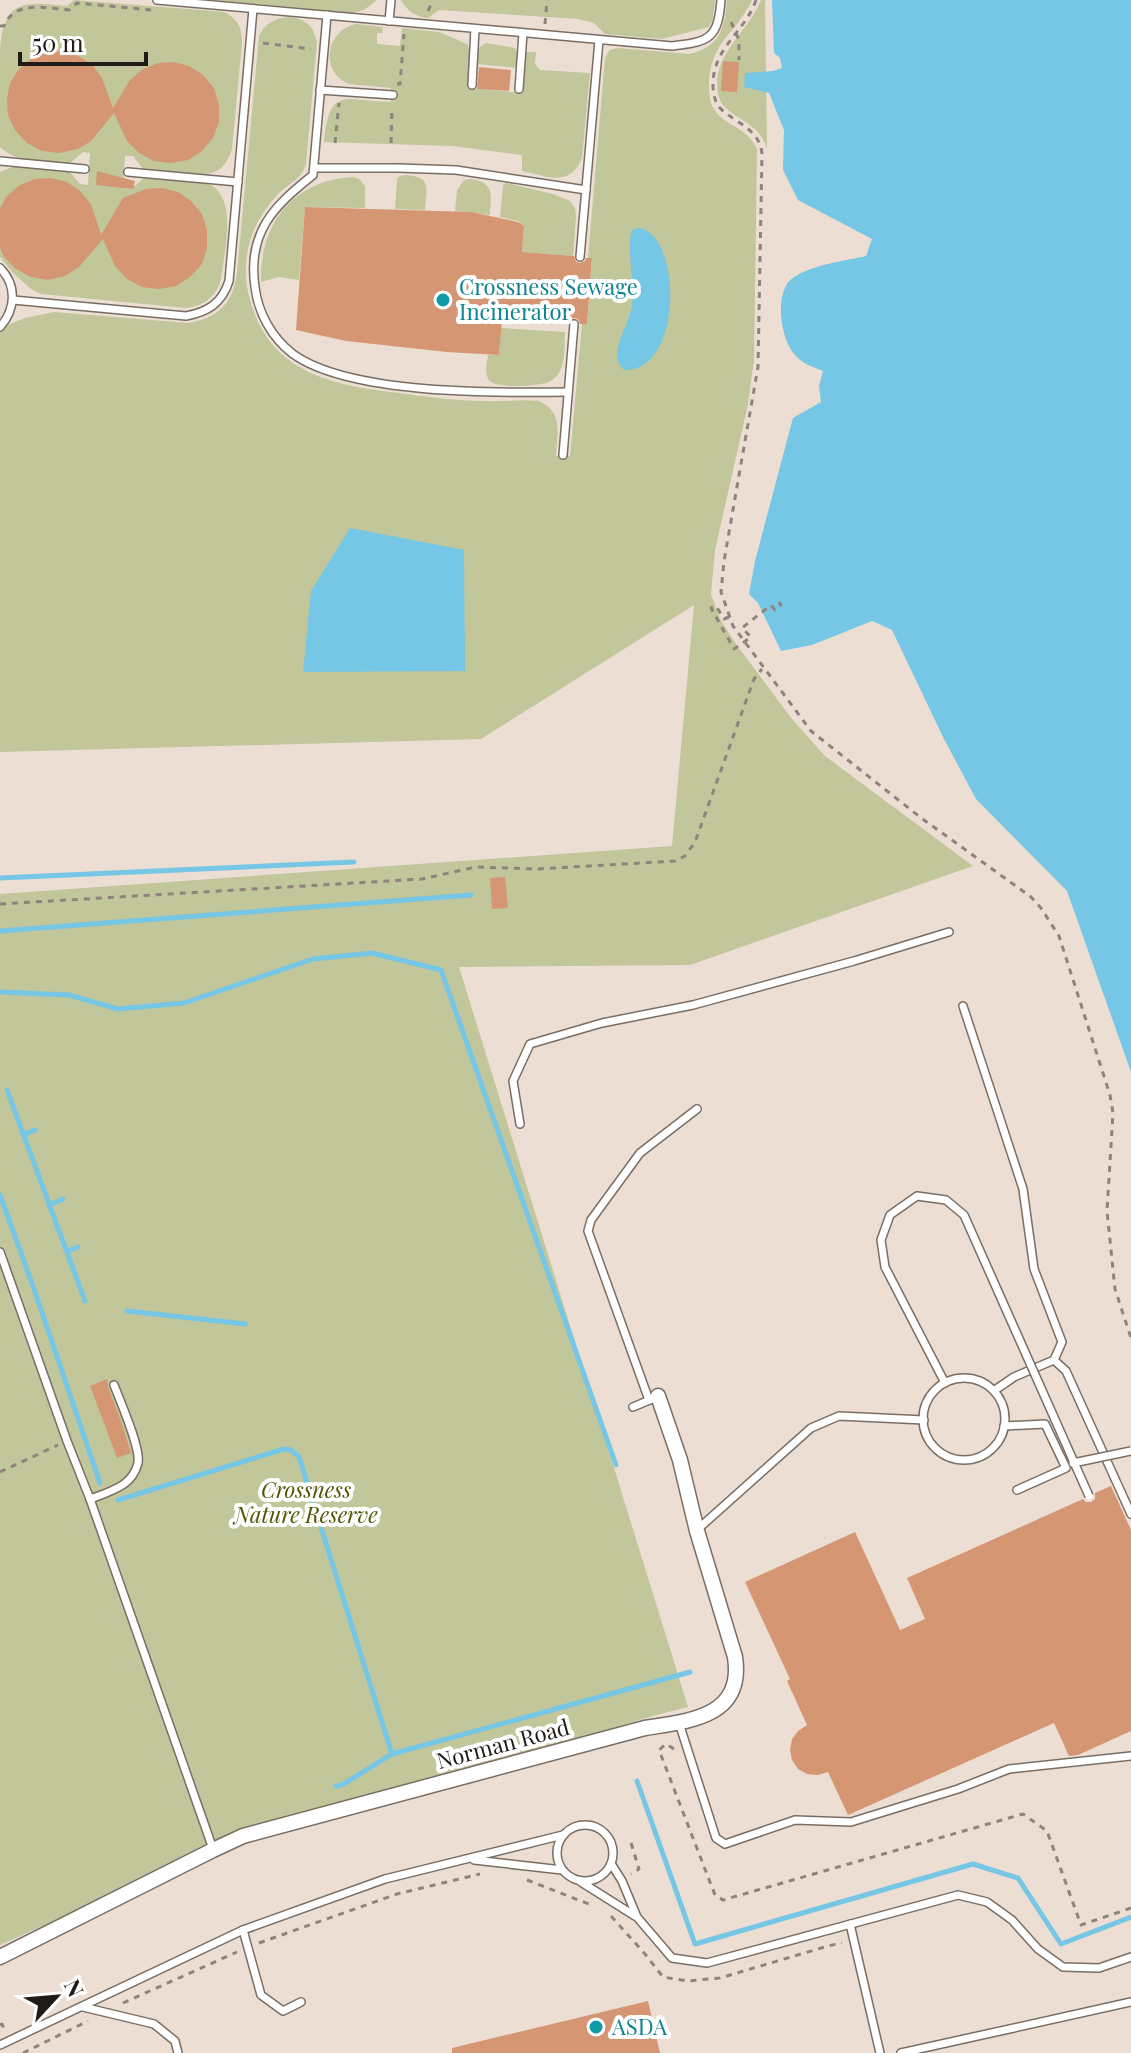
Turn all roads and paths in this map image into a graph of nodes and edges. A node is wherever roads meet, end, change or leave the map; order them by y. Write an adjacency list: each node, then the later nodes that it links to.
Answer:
1 (157, 0): 6 (lane)
2 (391, 0): 10 (lane)
3 (547, 0): 15 (path)
4 (721, 0): 8 (lane)
5 (756, 0): 13 (path)
6 (253, 9): 9 (lane); 17 (lane)
7 (152, 10): 11 (path)
8 (720, 11): 13 (path); 16 (lane)
9 (327, 15): 10 (lane); 18 (lane)
10 (389, 21): 12 (lane)
11 (0, 26)
12 (475, 29): 14 (lane); 20 (lane)
13 (736, 32): 19 (path); 40 (path)
14 (523, 33): 15 (lane); 21 (lane)
15 (544, 35): 16 (lane)
16 (599, 40): 31 (lane)
17 (250, 41): 18 (path); 30 (lane)
18 (324, 51): 22 (lane)
19 (739, 60)
20 (472, 85)
21 (519, 89)
22 (320, 90): 23 (lane); 27 (lane)
23 (340, 91): 24 (lane); 25 (path)
24 (393, 95)
25 (335, 143)
26 (0, 161): 28 (lane)
27 (314, 168): 31 (lane); 37 (lane)
28 (85, 169)
29 (128, 172): 30 (lane)
30 (238, 182): 34 (lane)
31 (586, 190): 32 (lane)
32 (580, 257)
33 (0, 268): 34 (lane)
34 (13, 300): 36 (lane)
35 (574, 324): 37 (lane)
36 (0, 327)
37 (568, 392): 38 (lane)
38 (563, 455)
39 (779, 602): 41 (path)
40 (729, 617): 41 (path); 41 (path)
41 (744, 642): 42 (path)
42 (762, 667): 43 (path); 49 (path)
43 (0, 904)
44 (949, 932): 47 (lane)
45 (963, 1006): 50 (lane)
46 (697, 1109): 54 (lane)
47 (520, 1124)
48 (0, 1252): 58 (lane)
49 (1131, 1338)
50 (1054, 1360): 53 (lane); 65 (lane)
51 (945, 1383): 53 (lane); 56 (lane); 60 (lane, bridge)
52 (114, 1385): 64 (lane)
53 (995, 1390): 57 (lane)
54 (654, 1398): 55 (lane); 66 (street, Norman Road)
55 (633, 1407)
56 (924, 1420): 57 (lane); 66 (lane)
57 (1004, 1426): 62 (lane)
58 (67, 1441): 61 (path); 64 (lane)
59 (1131, 1451): 60 (lane, bridge)
60 (1073, 1463): 63 (lane, bridge)
61 (0, 1472)
62 (1017, 1490)
63 (1089, 1496)
64 (90, 1499): 72 (lane)
65 (1131, 1514)
66 (697, 1531): 67 (street, Norman Road)
67 (679, 1723): 69 (lane); 72 (street, Norman Road)
68 (679, 1752): 80 (path)
69 (1131, 1756)
70 (563, 1835): 73 (lane); 74 (lane); 75 (lane)
71 (631, 1843): 78 (path)
72 (213, 1850): 86 (street, Norman Road)
73 (468, 1859): 75 (lane); 83 (lane)
74 (612, 1865): 78 (lane); 79 (lane)
75 (562, 1870): 79 (lane)
76 (485, 1873): 85 (path)
77 (528, 1880): 84 (path)
78 (622, 1881): 81 (lane)
79 (580, 1882): 81 (lane)
80 (1131, 1908)
81 (637, 1917): 82 (lane)
82 (850, 1924): 87 (lane); 95 (lane)
83 (243, 1930): 85 (lane); 90 (lane)
84 (828, 1946)
85 (248, 1947): 88 (lane); 91 (path)
86 (0, 1957)
87 (1131, 1957)
88 (301, 2002)
89 (1131, 2002): 96 (lane)
90 (81, 2007): 91 (lane); 92 (lane)
91 (106, 2012): 93 (path); 94 (lane)
92 (0, 2045)
93 (23, 2053)
94 (178, 2053)
95 (880, 2053)
96 (901, 2053)

